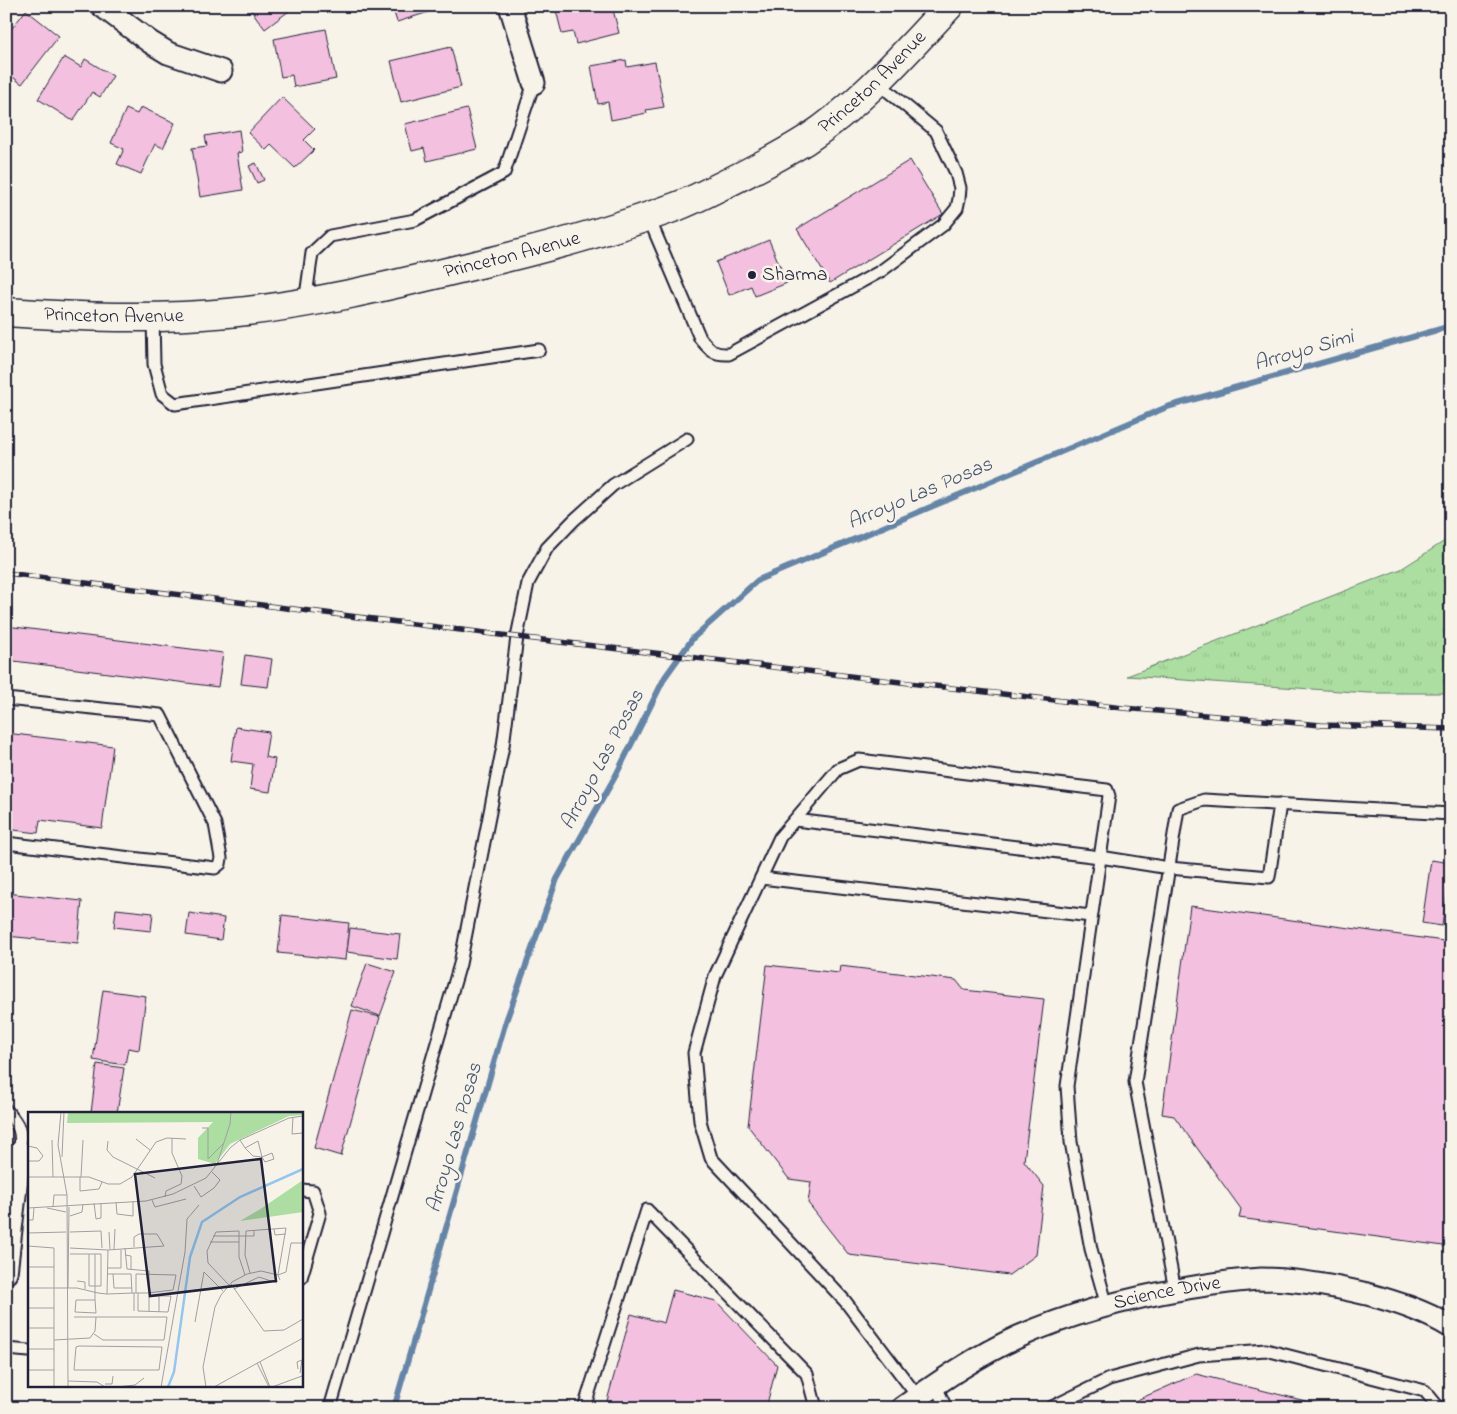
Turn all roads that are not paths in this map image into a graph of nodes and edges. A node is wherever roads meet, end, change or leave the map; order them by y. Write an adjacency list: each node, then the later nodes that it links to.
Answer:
1 (102, 6): 4 (street)
2 (510, 6): 6 (street)
3 (941, 11): 5 (street, Princeton Avenue)
4 (221, 71)
5 (877, 82): 7 (street, Princeton Avenue); 7 (lane)
6 (534, 83): 8 (lane)
7 (648, 216): 8 (street, Princeton Avenue)
8 (305, 303): 10 (street, Princeton Avenue)
9 (6, 312): 10 (street, Princeton Avenue)
10 (154, 318): 11 (lane)
11 (539, 350)
12 (687, 439): 34 (lane)
13 (6, 699): 17 (lane)
14 (1280, 804): 15 (lane); 19 (lane); 19 (lane)
15 (1451, 814)
16 (795, 820): 18 (lane); 18 (lane); 20 (lane)
17 (6, 843)
18 (1100, 857): 19 (lane); 21 (lane)
19 (1169, 868): 27 (lane)
20 (761, 878): 21 (lane); 33 (lane)
21 (1091, 916): 28 (lane)
22 (6, 1110): 23 (lane)
23 (19, 1155): 25 (street)
24 (302, 1190): 26 (lane)
25 (6, 1273)
26 (302, 1275)
27 (1174, 1290): 28 (street, Science Drive); 29 (street, Science Drive)
28 (1107, 1306): 32 (street, Science Drive)
29 (1451, 1327)
30 (6, 1349): 31 (lane)
31 (28, 1351)
32 (935, 1384): 33 (street, Science Drive); 37 (lane)
33 (910, 1402)
34 (330, 1408)
35 (584, 1408): 36 (lane)
36 (816, 1408)
37 (946, 1408)
38 (1050, 1408): 39 (lane)
39 (1439, 1408)

